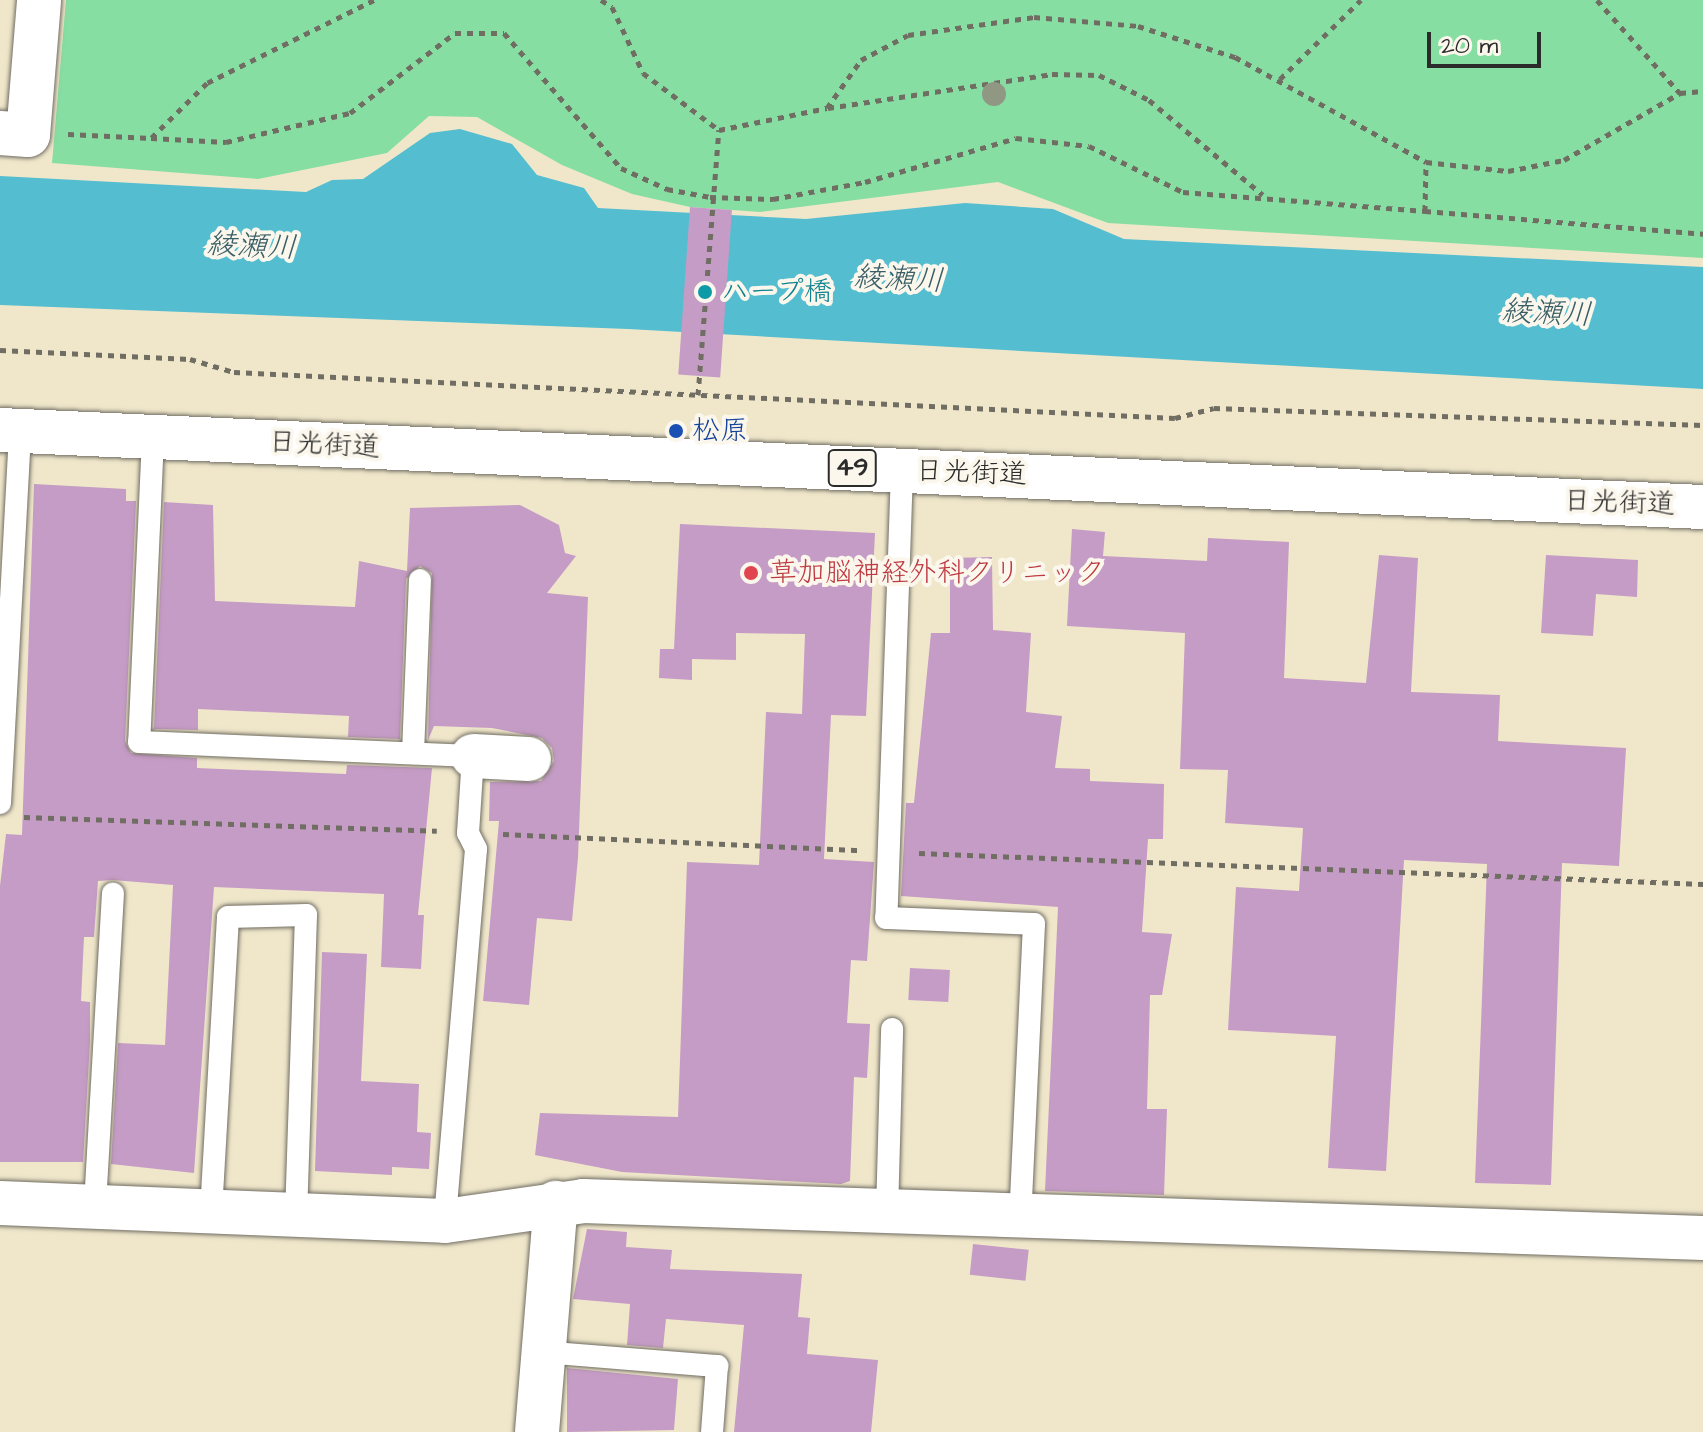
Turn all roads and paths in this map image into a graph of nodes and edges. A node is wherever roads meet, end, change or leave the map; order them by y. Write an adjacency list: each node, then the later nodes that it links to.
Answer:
1 (39, 0): 11 (street)
2 (374, 0): 12 (path)
3 (601, 0): 10 (path)
4 (1361, 0): 6 (path)
5 (1597, 0): 8 (path)
6 (1280, 79): 9 (path); 13 (path)
7 (1703, 91): 8 (path)
8 (1680, 93): 13 (path)
9 (827, 108): 10 (path); 14 (path)
10 (719, 130): 15 (path)
11 (14, 134): 12 (path)
12 (151, 138): 15 (path)
13 (1426, 162): 16 (path)
14 (1264, 196): 15 (path); 16 (path)
15 (710, 197): 19 (path)
16 (1425, 211): 17 (path)
17 (1703, 234)
18 (0, 350): 19 (path)
19 (698, 395): 20 (path)
20 (1703, 425)
21 (10, 431): 22 (street, 日光街道 / 49); 29 (lane)
22 (153, 438): 23 (street, 日光街道 / 49); 26 (lane)
23 (902, 471): 24 (street, 日光街道 / 49); 31 (lane)
24 (1703, 507)
25 (420, 580): 26 (lane)
26 (413, 753): 27 (lane)
27 (473, 756): 28 (street); 30 (lane)
28 (529, 759)
29 (8, 810): 30 (path)
30 (468, 833): 31 (path); 42 (lane)
31 (889, 852): 32 (path); 41 (lane)
32 (1703, 884)
33 (113, 894): 37 (lane)
34 (892, 1029): 39 (lane)
35 (0, 1203): 37 (street)
36 (556, 1203): 39 (street); 42 (street); 44 (street)
37 (95, 1205): 38 (street)
38 (211, 1212): 40 (street); 40 (lane)
39 (887, 1213): 41 (street)
40 (296, 1216): 42 (street)
41 (1020, 1220): 43 (street)
42 (445, 1221)
43 (1703, 1238)
44 (542, 1352): 45 (street); 46 (lane)
45 (537, 1432)
46 (712, 1432)

